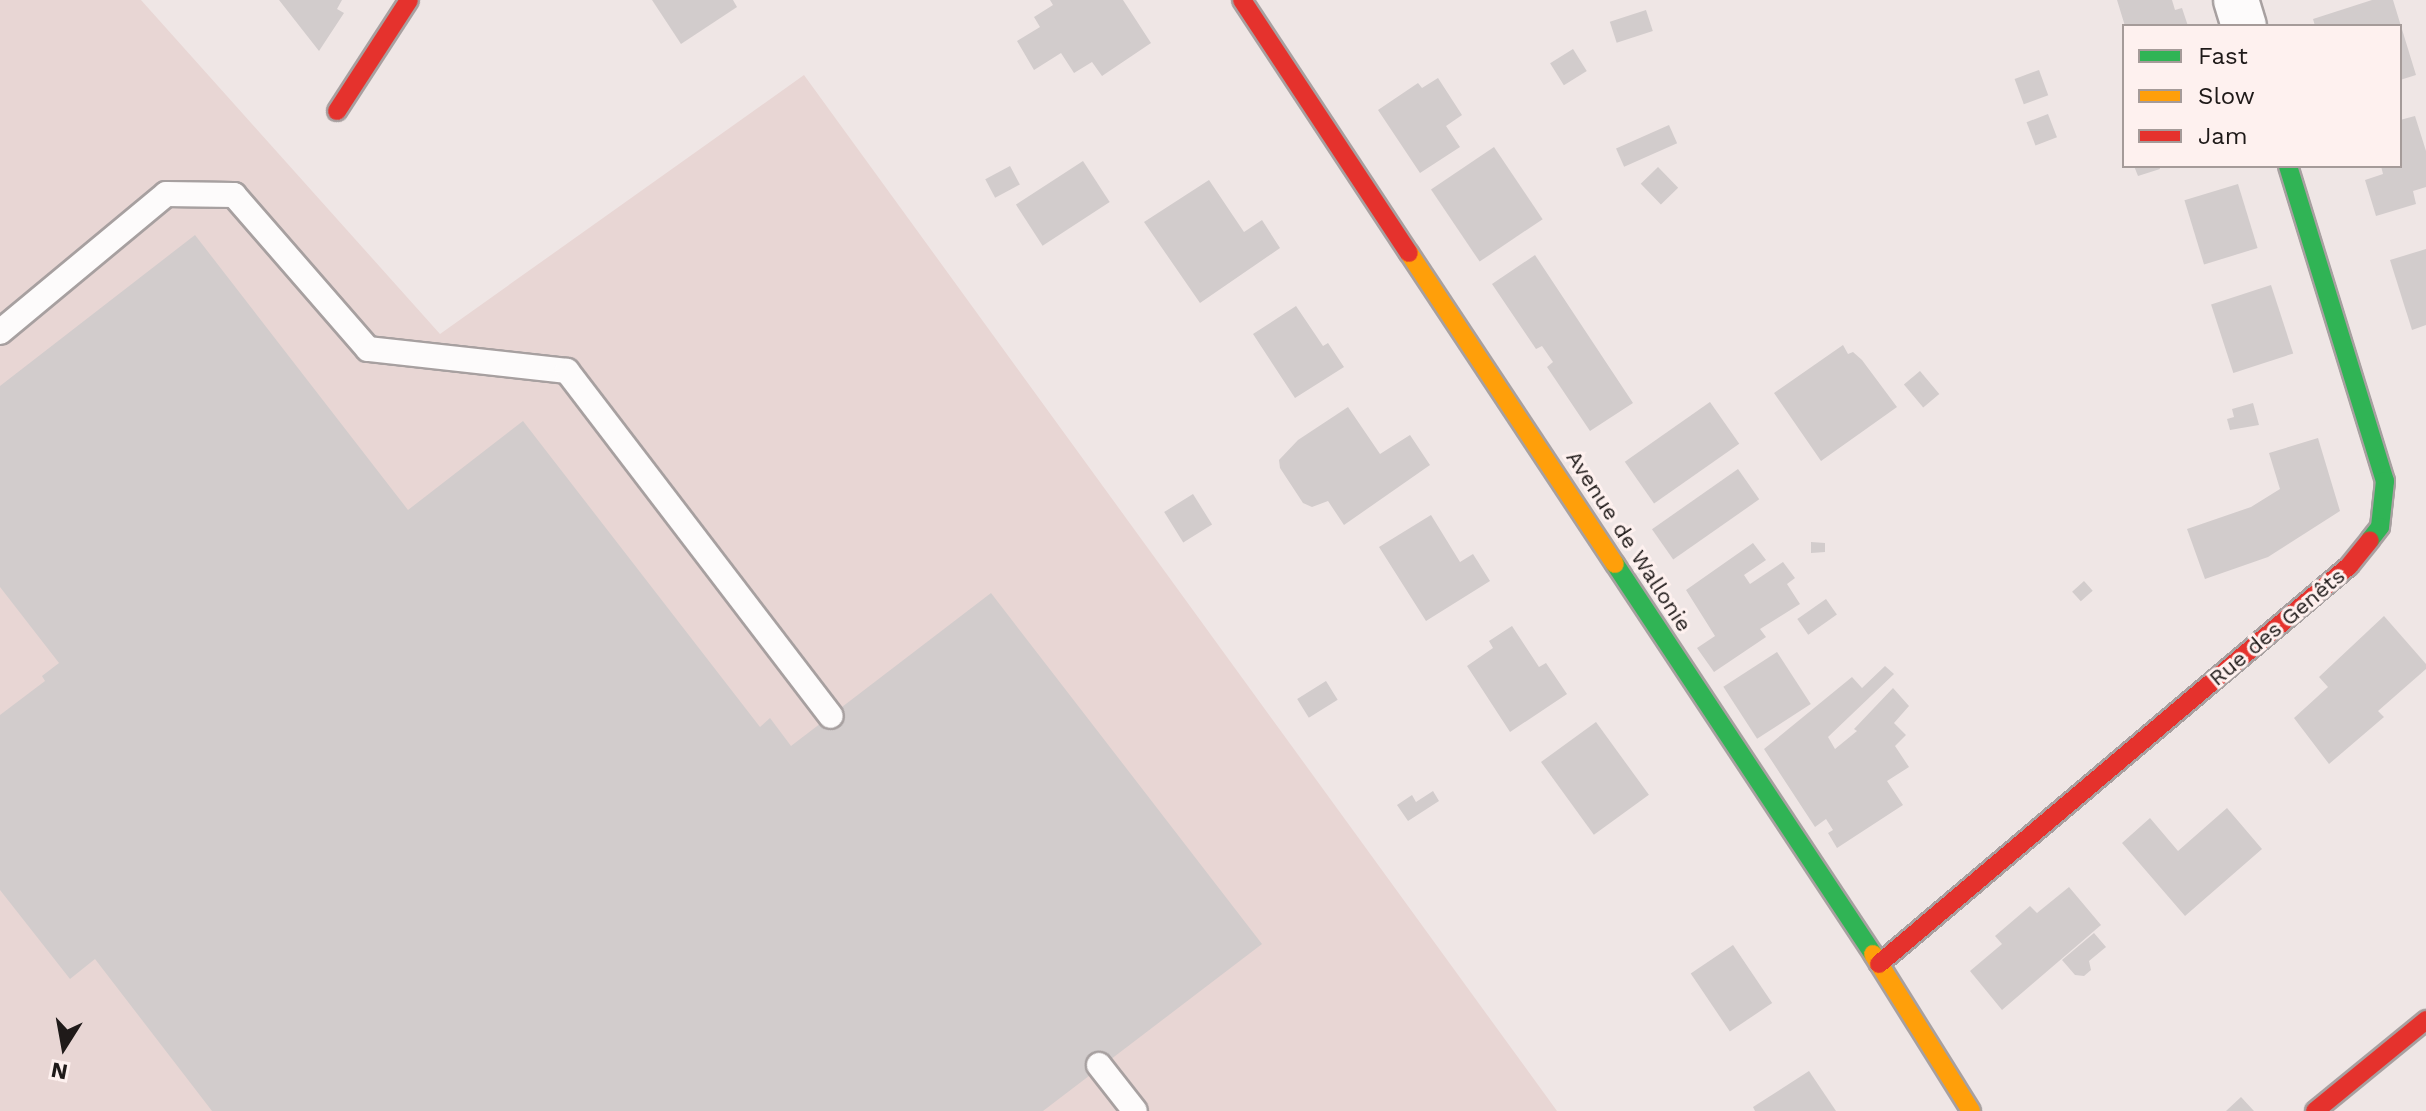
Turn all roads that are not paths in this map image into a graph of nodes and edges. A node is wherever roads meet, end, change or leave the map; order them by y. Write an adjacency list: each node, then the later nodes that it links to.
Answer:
1 (409, 0): 5 (street)
2 (1242, 0): 9 (street, Avenue de Wallonie)
3 (2236, 0): 4 (street)
4 (2243, 24)
5 (337, 111)
6 (2289, 168): 9 (street, Rue des Genêts)
7 (0, 332): 8 (lane)
8 (831, 716)
9 (1879, 964): 13 (street, Avenue de Wallonie)
10 (2426, 1020): 14 (street)
11 (1099, 1065): 12 (lane)
12 (1135, 1111)
13 (1971, 1111)
14 (2315, 1111)

